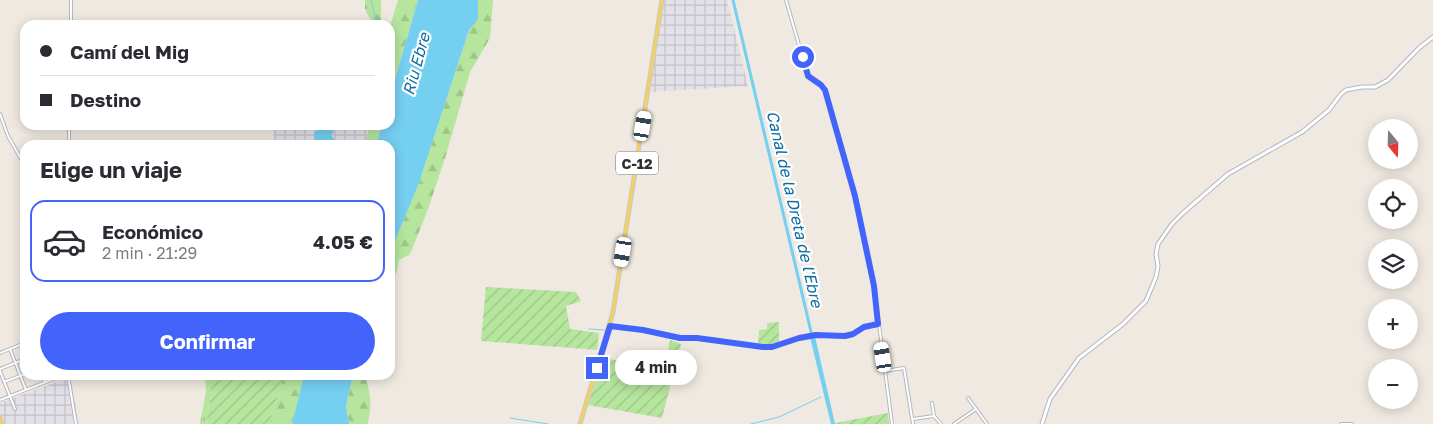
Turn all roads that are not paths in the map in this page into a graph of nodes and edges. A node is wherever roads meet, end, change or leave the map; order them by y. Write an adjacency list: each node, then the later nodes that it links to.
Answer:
1 (71, 0): 4 (street)
2 (662, 0): 9 (main road, C-12)
3 (786, 0): 8 (street)
4 (71, 20)
5 (1433, 37): 34 (street)
6 (0, 114): 7 (street)
7 (20, 157)
8 (878, 324): 9 (street); 16 (street)
9 (610, 326): 37 (main road, C-12)
10 (20, 345): 11 (street)
11 (10, 349): 12 (street); 14 (street)
12 (0, 353)
13 (20, 361): 14 (street)
14 (15, 363): 15 (street); 18 (street)
15 (0, 370): 17 (street)
16 (885, 371): 33 (street); 38 (street)
17 (1, 376): 22 (street)
18 (20, 376): 22 (street)
19 (22, 380): 24 (street)
20 (50, 380): 23 (street)
21 (69, 380): 36 (street)
22 (4, 382): 25 (street)
23 (45, 382): 24 (street)
24 (26, 390): 25 (street)
25 (10, 396): 27 (street); 29 (street)
26 (968, 398): 30 (street)
27 (0, 400)
28 (932, 403): 31 (street)
29 (15, 409)
30 (976, 409): 41 (street); 42 (street)
31 (934, 416): 33 (street); 40 (street)
32 (0, 418): 35 (main road)
33 (913, 420): 39 (street)
34 (1043, 423)
35 (2, 424)
36 (76, 424)
37 (580, 424)
38 (892, 424)
39 (914, 424)
40 (940, 424)
41 (954, 424)
42 (987, 424)
43 (1341, 424): 44 (street)
44 (1352, 424)

